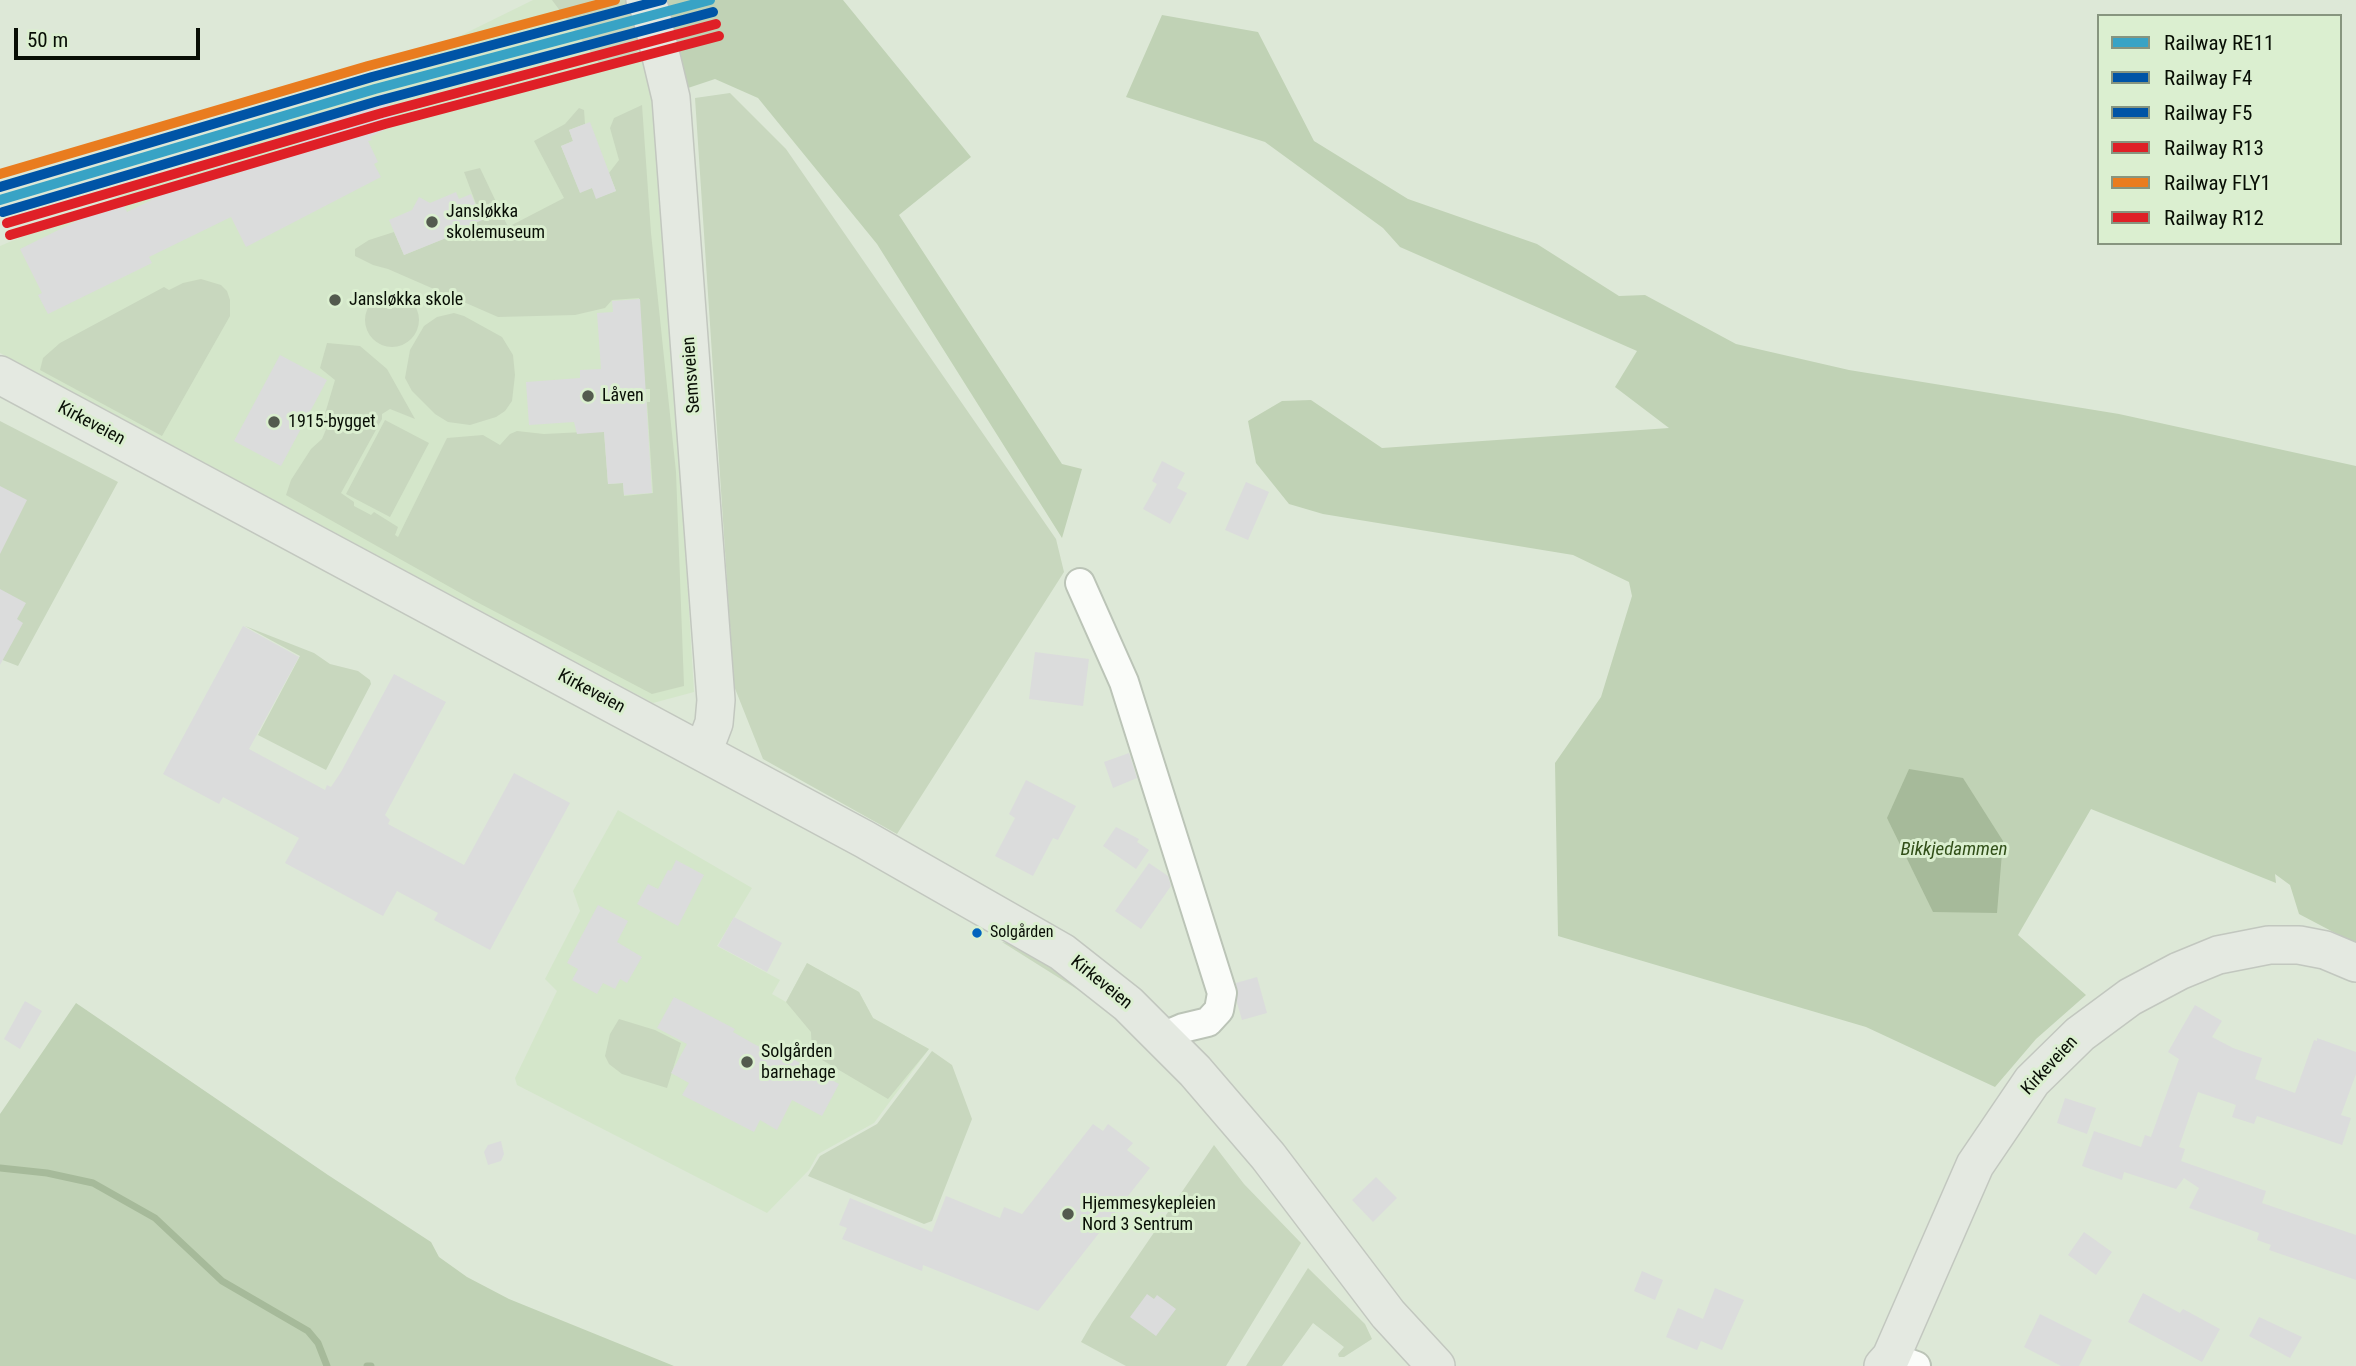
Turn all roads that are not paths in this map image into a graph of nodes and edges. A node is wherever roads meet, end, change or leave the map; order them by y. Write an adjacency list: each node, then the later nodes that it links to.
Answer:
1 (645, 0): 4 (main road, Semsveien)
2 (0, 375): 4 (main road, Kirkeveien)
3 (1080, 583): 6 (street)
4 (703, 752): 6 (main road, Kirkeveien)
5 (2356, 963): 7 (main road, Kirkeveien)
6 (1162, 1037): 8 (main road, Kirkeveien)
7 (1897, 1363)
8 (1436, 1366)

